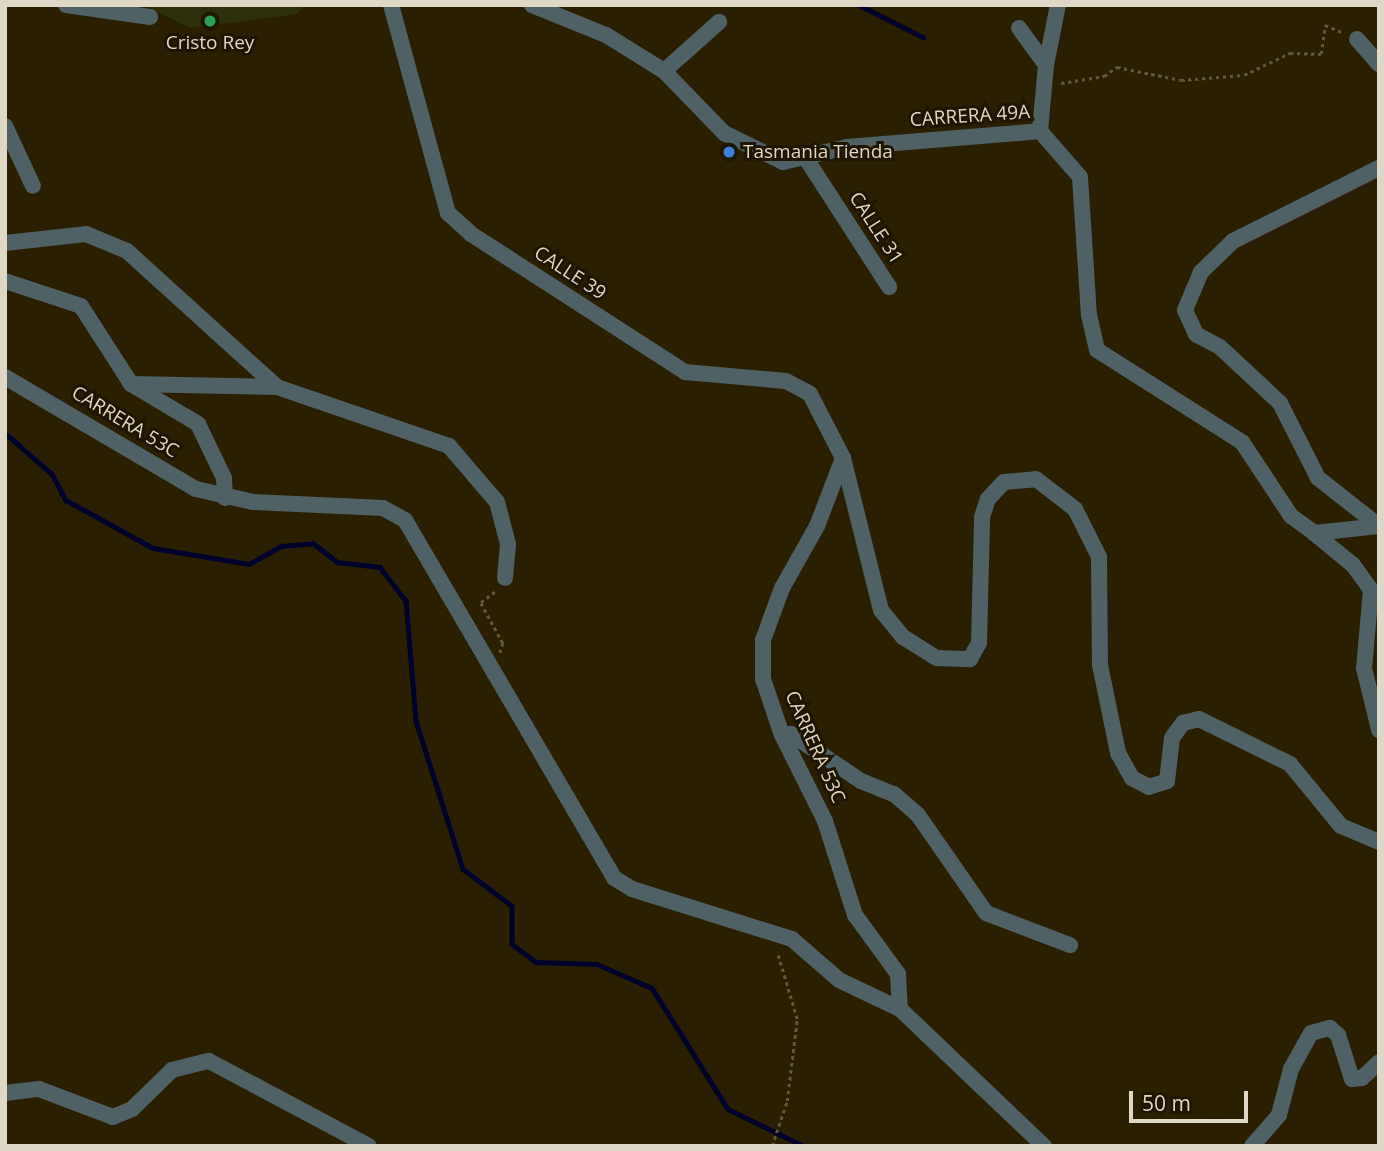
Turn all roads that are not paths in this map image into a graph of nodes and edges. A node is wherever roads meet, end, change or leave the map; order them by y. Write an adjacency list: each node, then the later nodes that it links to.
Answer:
1 (66, 5): 5 (street)
2 (391, 5): 23 (street, CALLE 39)
3 (531, 5): 11 (street, CARRERA 49A)
4 (1058, 5): 10 (street)
5 (150, 17)
6 (719, 22): 11 (street)
7 (1019, 27): 10 (street)
8 (1357, 39): 9 (street)
9 (1379, 64)
10 (1046, 65): 13 (street)
11 (664, 71): 14 (street, CARRERA 49A)
12 (5, 127): 16 (street)
13 (1040, 131): 14 (street, CARRERA 49A); 26 (street, CARRERA 49A)
14 (805, 157): 19 (street, CALLE 31)
15 (1379, 168): 25 (street)
16 (33, 186)
17 (5, 243): 22 (street)
18 (5, 281): 21 (street)
19 (889, 287)
20 (5, 377): 24 (street, CARRERA 53C)
21 (131, 384): 22 (street); 24 (street)
22 (276, 387): 27 (street)
23 (843, 458): 29 (street, CARRERA 53C); 30 (street, CALLE 39)
24 (225, 498): 32 (street, CARRERA 53C)
25 (1379, 526): 26 (street)
26 (1314, 533): 28 (street)
27 (505, 578)
28 (1379, 730)
29 (782, 735): 31 (street); 32 (street, CARRERA 53C)
30 (1379, 842)
31 (1070, 946)
32 (900, 1009): 36 (street)
33 (1379, 1062): 37 (street)
34 (5, 1093): 35 (street)
35 (369, 1146)
36 (1044, 1146)
37 (1252, 1146)

